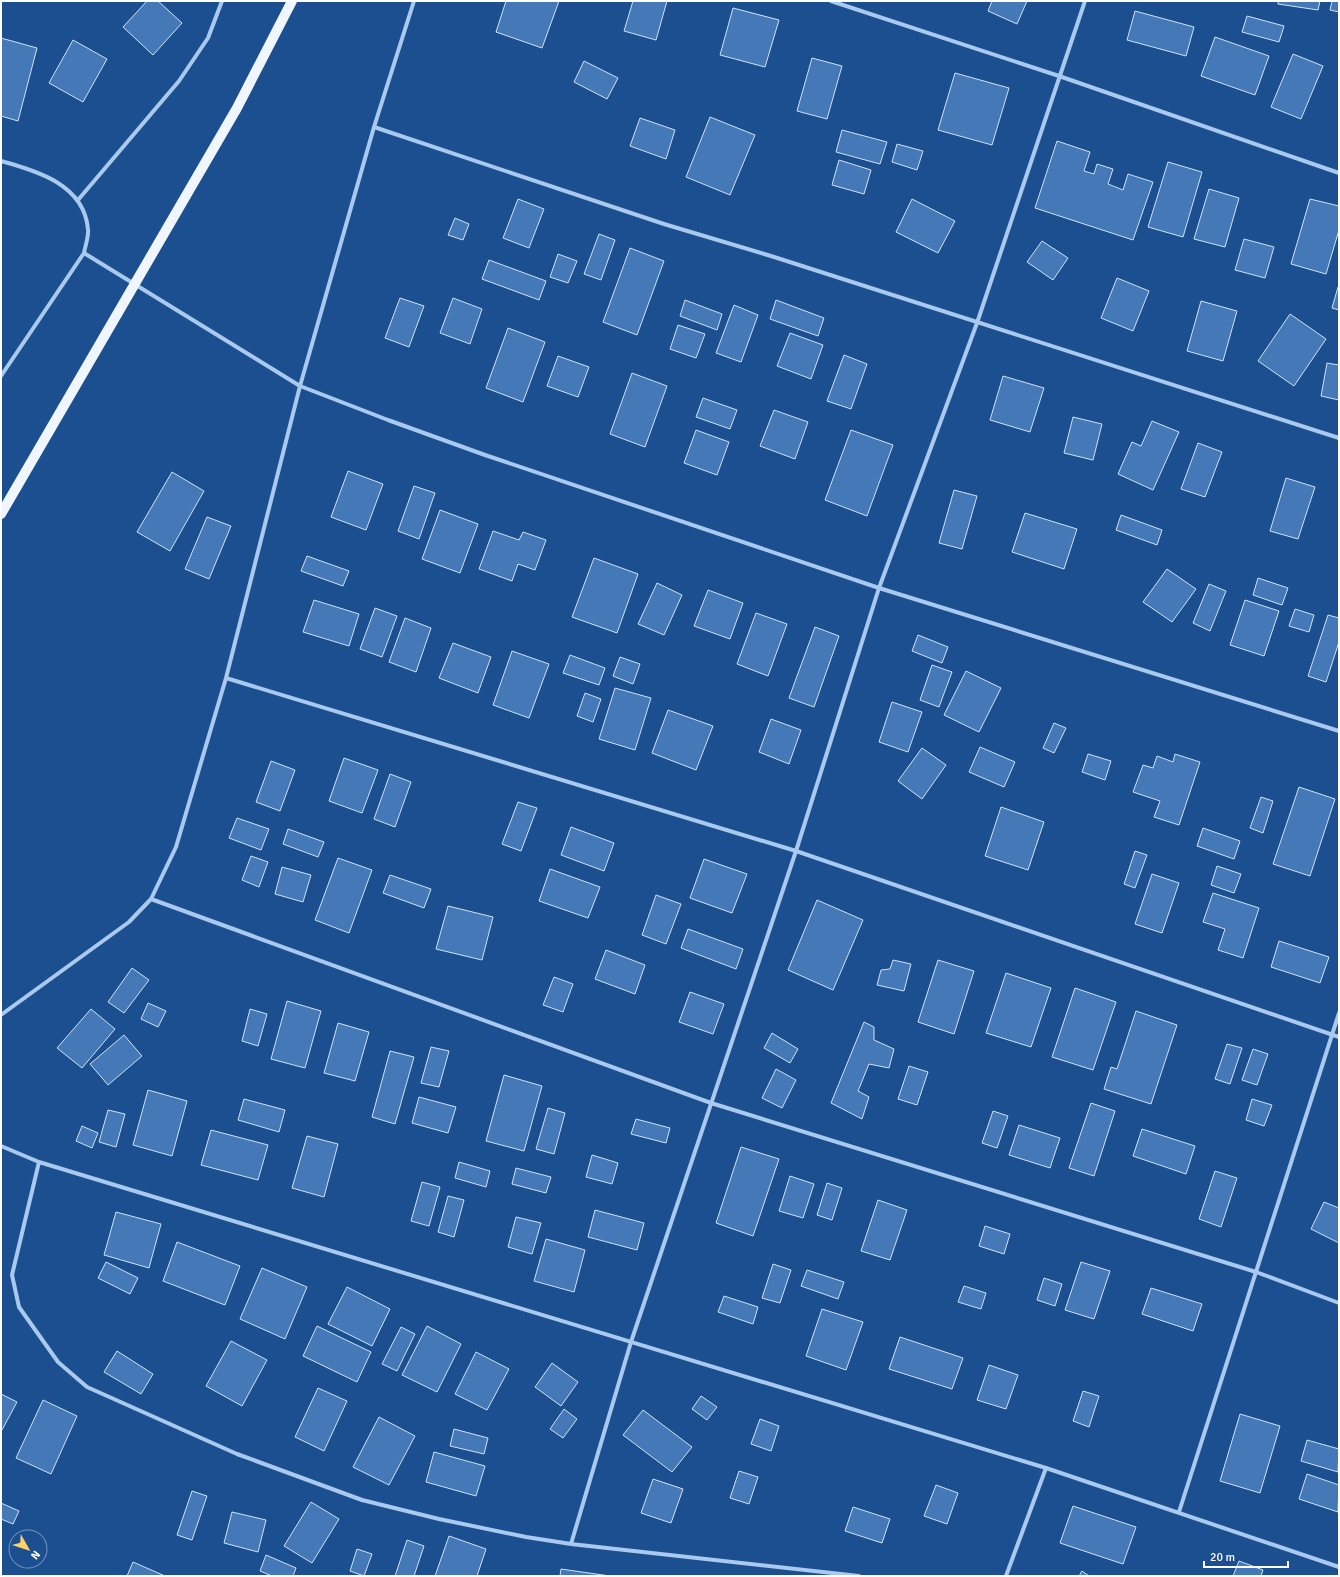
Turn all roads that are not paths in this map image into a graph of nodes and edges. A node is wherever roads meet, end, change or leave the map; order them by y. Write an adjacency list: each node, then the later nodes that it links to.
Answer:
1 (222, 1): 10 (street)
2 (292, 1): 12 (main road)
3 (414, 1): 7 (street)
4 (832, 1): 6 (street)
5 (1085, 1): 6 (street)
6 (1059, 76): 9 (street); 13 (street)
7 (374, 127): 13 (street); 15 (street)
8 (1, 161): 10 (street)
9 (1339, 173)
10 (78, 200): 11 (street)
11 (84, 253): 12 (street); 14 (street)
12 (134, 283): 15 (street); 17 (main road)
13 (976, 323): 16 (street); 18 (street)
14 (1, 376)
15 (300, 386): 18 (street); 19 (street)
16 (1339, 438)
17 (1, 514)
18 (879, 588): 20 (street); 21 (street)
19 (226, 678): 21 (street); 22 (street)
20 (1339, 731)
21 (796, 851): 25 (street); 27 (street)
22 (151, 899): 24 (street); 27 (street)
23 (1339, 1013): 25 (street)
24 (1, 1015)
25 (1332, 1034): 26 (street); 30 (street)
26 (1339, 1037)
27 (712, 1102): 30 (street); 32 (street)
28 (1, 1146): 29 (street)
29 (39, 1162): 32 (street); 35 (street)
30 (1256, 1272): 31 (street); 34 (street)
31 (1339, 1303)
32 (631, 1342): 33 (street); 35 (street)
33 (1046, 1468): 34 (street); 38 (street)
34 (1179, 1512): 36 (street)
35 (571, 1544): 37 (street)
36 (1339, 1567)
37 (859, 1576)
38 (1006, 1576)

